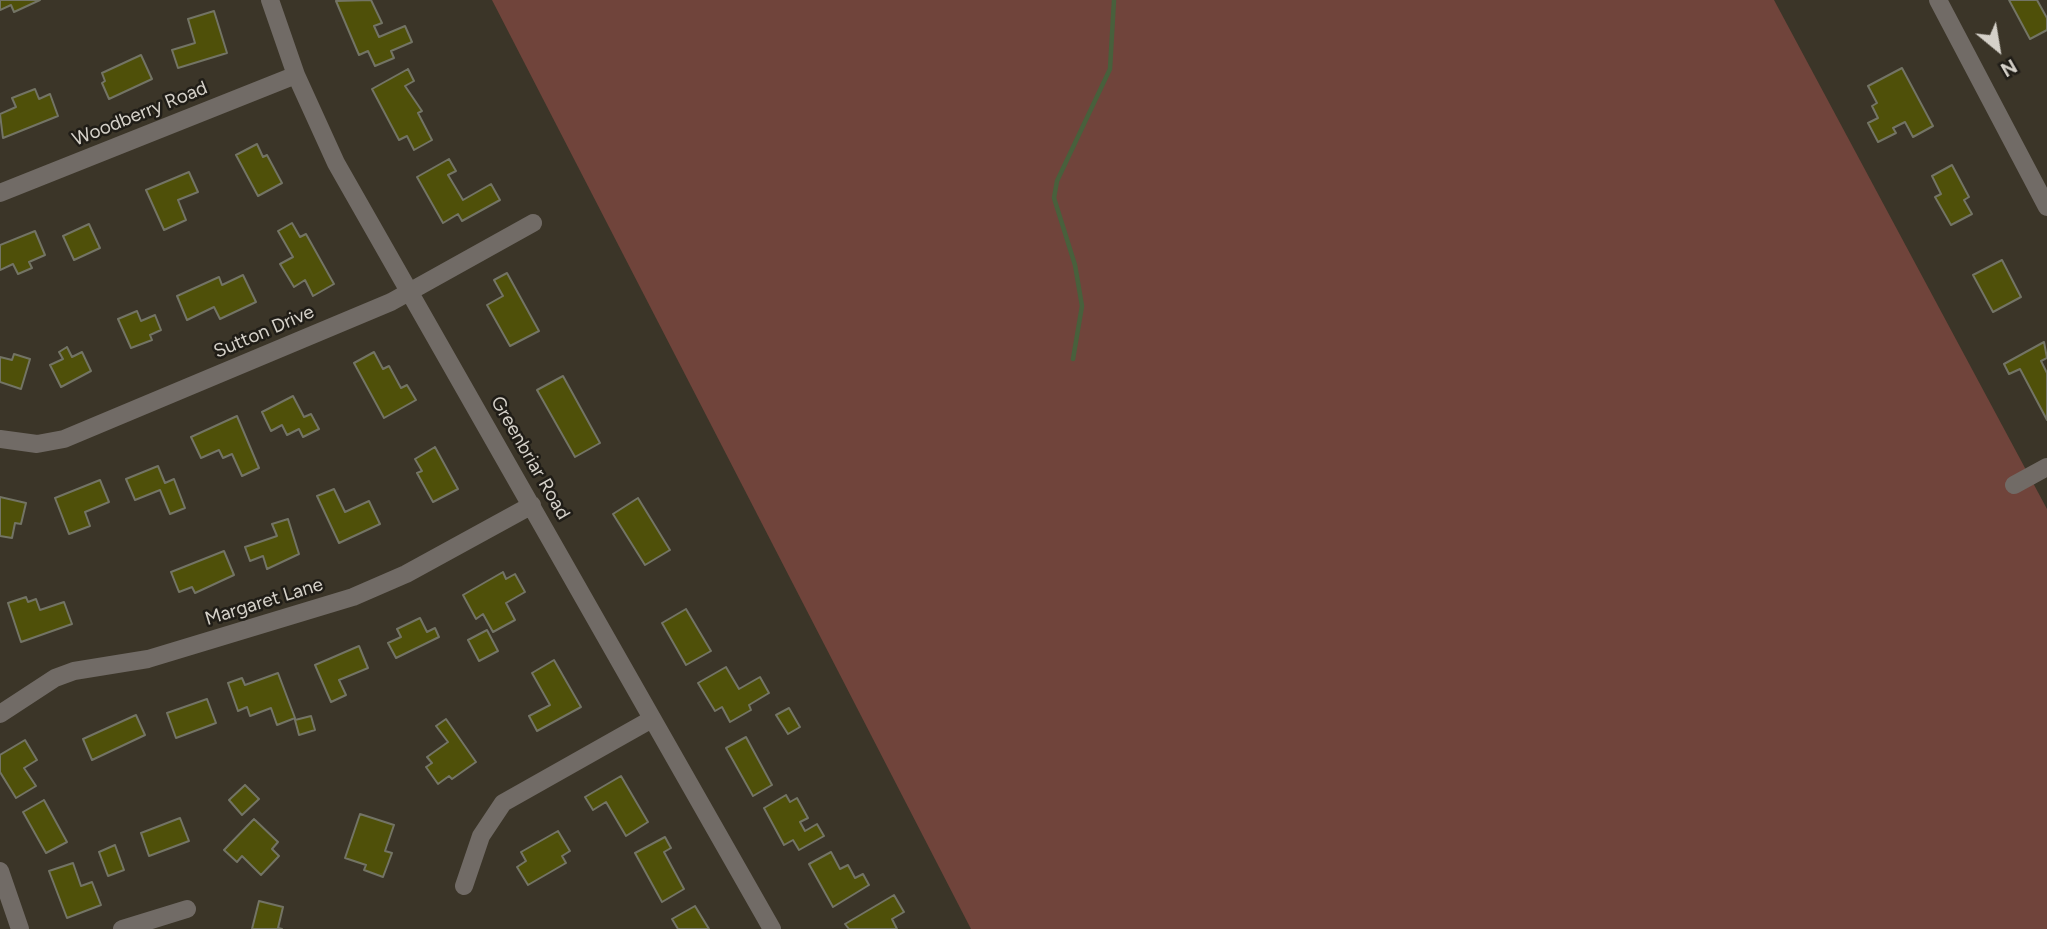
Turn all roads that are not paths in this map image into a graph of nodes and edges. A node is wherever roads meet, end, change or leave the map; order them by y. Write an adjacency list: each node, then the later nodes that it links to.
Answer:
1 (270, 0): 3 (street, Greenbriar Road)
2 (1938, 0): 5 (street)
3 (296, 75): 4 (street, Woodberry Road); 7 (street, Greenbriar Road)
4 (0, 193)
5 (2047, 207)
6 (533, 223): 7 (street, Sutton Drive)
7 (410, 292): 8 (street, Sutton Drive); 11 (street, Greenbriar Road)
8 (0, 439)
9 (2047, 467): 10 (street)
10 (2014, 485)
11 (532, 505): 12 (street, Margaret Lane); 13 (street, Greenbriar Road)
12 (0, 713)
13 (653, 719): 15 (street); 19 (street, Greenbriar Road)
14 (0, 871): 17 (street)
15 (464, 886)
16 (187, 908): 18 (street)
17 (19, 929)
18 (122, 929)
19 (772, 929)

